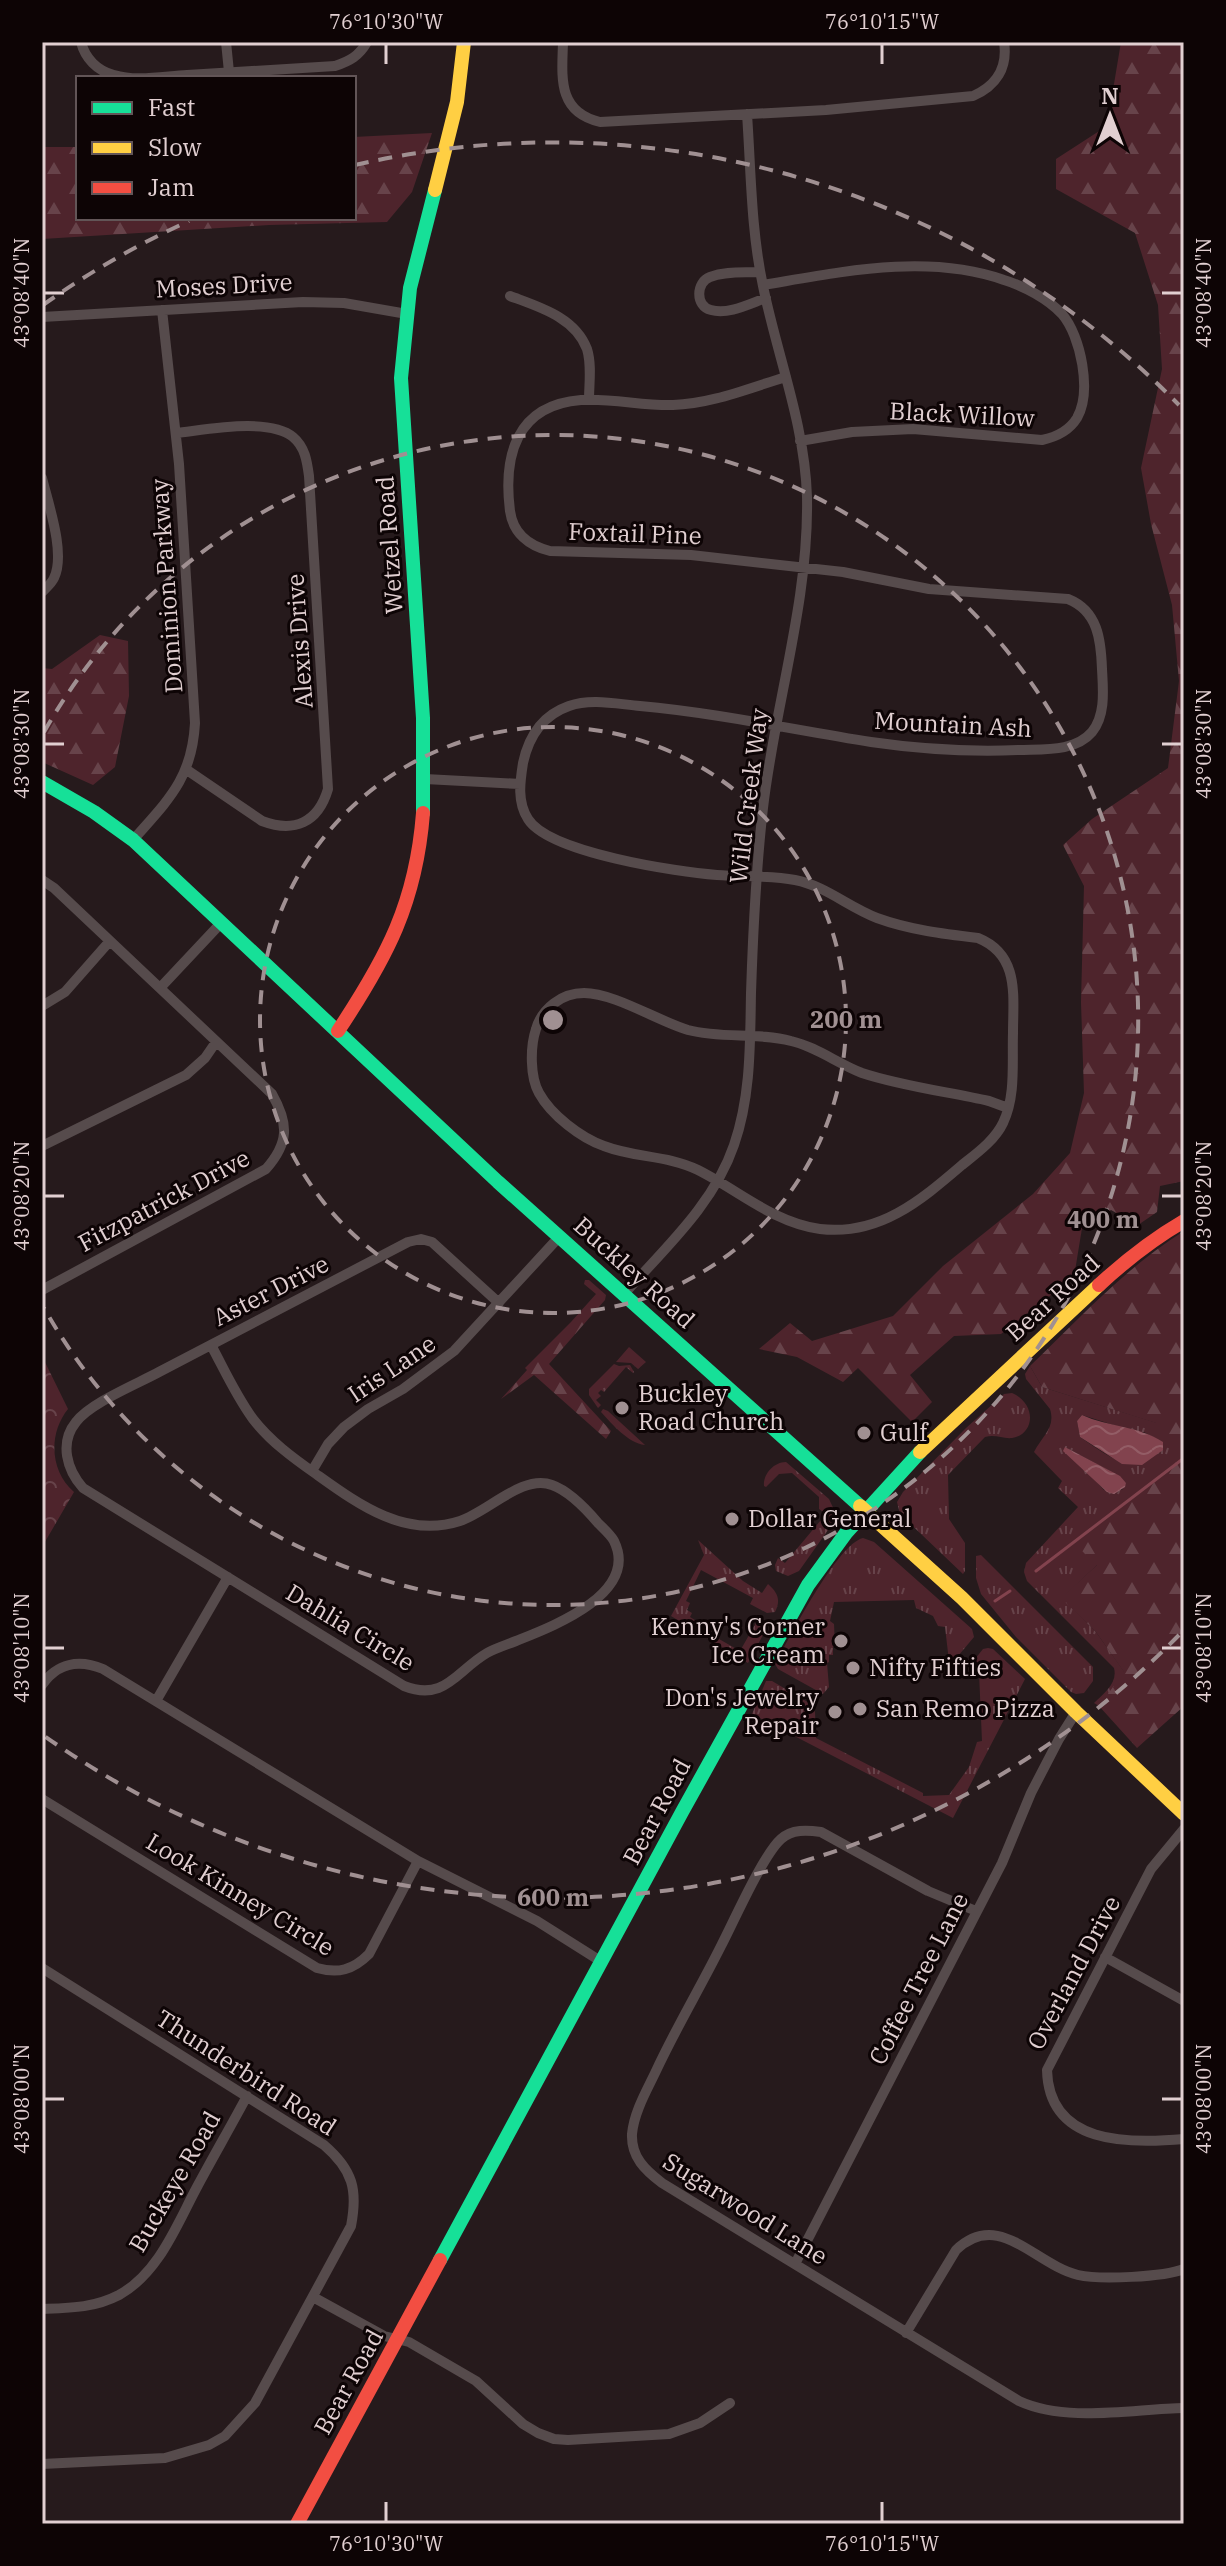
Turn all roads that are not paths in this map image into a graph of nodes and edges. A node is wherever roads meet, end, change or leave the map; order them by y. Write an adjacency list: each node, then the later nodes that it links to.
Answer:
1 (81, 42): 8 (street)
2 (226, 42): 7 (street)
3 (367, 42): 7 (street)
4 (464, 42): 16 (street, Wetzel Road)
5 (563, 42): 10 (street)
6 (1004, 42): 10 (street)
7 (229, 72): 9 (street)
8 (114, 76)
9 (139, 76)
10 (747, 114): 11 (street, Wild Creek Way)
11 (760, 272): 12 (street, Wild Creek Way); 14 (street)
12 (763, 285): 14 (street, Wild Creek Way); 21 (street, Black Willow)
13 (510, 296): 19 (street)
14 (766, 298): 18 (street, Wild Creek Way)
15 (162, 310): 16 (street, Moses Drive); 17 (street, Moses Drive); 20 (street, Dominion Parkway)
16 (407, 314): 27 (street, Wetzel Road)
17 (42, 317)
18 (786, 377): 19 (street, Foxtail Pine); 21 (street, Wild Creek Way)
19 (589, 400): 23 (street, Foxtail Pine)
20 (176, 433): 26 (street, Dominion Parkway); 26 (street, Alexis Drive)
21 (800, 441): 23 (street, Wild Creek Way)
22 (42, 478): 24 (street)
23 (805, 568): 25 (street, Wild Creek Way); 25 (street, Mountain Ash)
24 (42, 592)
25 (777, 725): 29 (street, Mountain Ash); 31 (street, Wild Creek Way)
26 (187, 770): 30 (street, Dominion Parkway)
27 (425, 779): 29 (street); 37 (street, Wetzel Road)
28 (42, 782): 30 (street, Buckley Road)
29 (520, 784): 31 (street)
30 (133, 840): 33 (street, Buckley Road)
31 (757, 876): 38 (street, Wild Creek Way); 40 (street)
32 (42, 880): 34 (street, Fitzpatrick Drive)
33 (222, 922): 35 (street); 37 (street, Buckley Road)
34 (109, 942): 35 (street, Fitzpatrick Drive); 36 (street)
35 (160, 988): 39 (street, Fitzpatrick Drive)
36 (42, 1006)
37 (338, 1031): 44 (street, Buckley Road)
38 (750, 1036): 40 (street); 42 (street, Wild Creek Way); 42 (street)
39 (216, 1042): 41 (street); 45 (street, Fitzpatrick Drive)
40 (1008, 1108): 42 (street)
41 (42, 1146)
42 (717, 1181): 46 (street, Wild Creek Way)
43 (1184, 1221): 51 (street, Bear Road)
44 (560, 1236): 46 (street, Buckley Road); 47 (street, Iris Lane)
45 (42, 1290)
46 (625, 1293): 51 (street, Buckley Road)
47 (499, 1303): 48 (street, Aster Drive); 50 (street, Iris Lane)
48 (211, 1345): 49 (street, Aster Drive); 50 (street, Dahlia Circle)
49 (67, 1445): 52 (street, Dahlia Circle)
50 (312, 1471): 52 (street, Dahlia Circle)
51 (866, 1510): 55 (street, Buckley Road); 62 (street, Bear Road)
52 (228, 1577): 54 (street)
53 (42, 1685): 54 (street)
54 (156, 1701): 59 (street)
55 (1076, 1712): 57 (street, Buckley Road); 60 (street, Coffee Tree Lane)
56 (42, 1799): 59 (street, Look Kinney Circle)
57 (1184, 1814)
58 (1184, 1829): 61 (street, Overland Drive)
59 (418, 1861): 62 (street)
60 (976, 1911): 67 (street, Coffee Tree Lane); 67 (street, Sugarwood Lane)
61 (1105, 1957): 64 (street); 66 (street, Overland Drive)
62 (602, 1962): 72 (street, Bear Road)
63 (42, 1968): 65 (street, Thunderbird Road)
64 (1184, 2001)
65 (247, 2096): 69 (street, Thunderbird Road); 70 (street, Buckeye Road)
66 (1184, 2139)
67 (795, 2264): 71 (street, Sugarwood Lane)
68 (1184, 2269): 71 (street)
69 (313, 2297): 72 (street); 75 (street, Thunderbird Road)
70 (42, 2309)
71 (906, 2333): 74 (street, Sugarwood Lane)
72 (398, 2339): 73 (street); 76 (street, Bear Road)
73 (730, 2403)
74 (1184, 2408)
75 (42, 2464)
76 (297, 2524)

